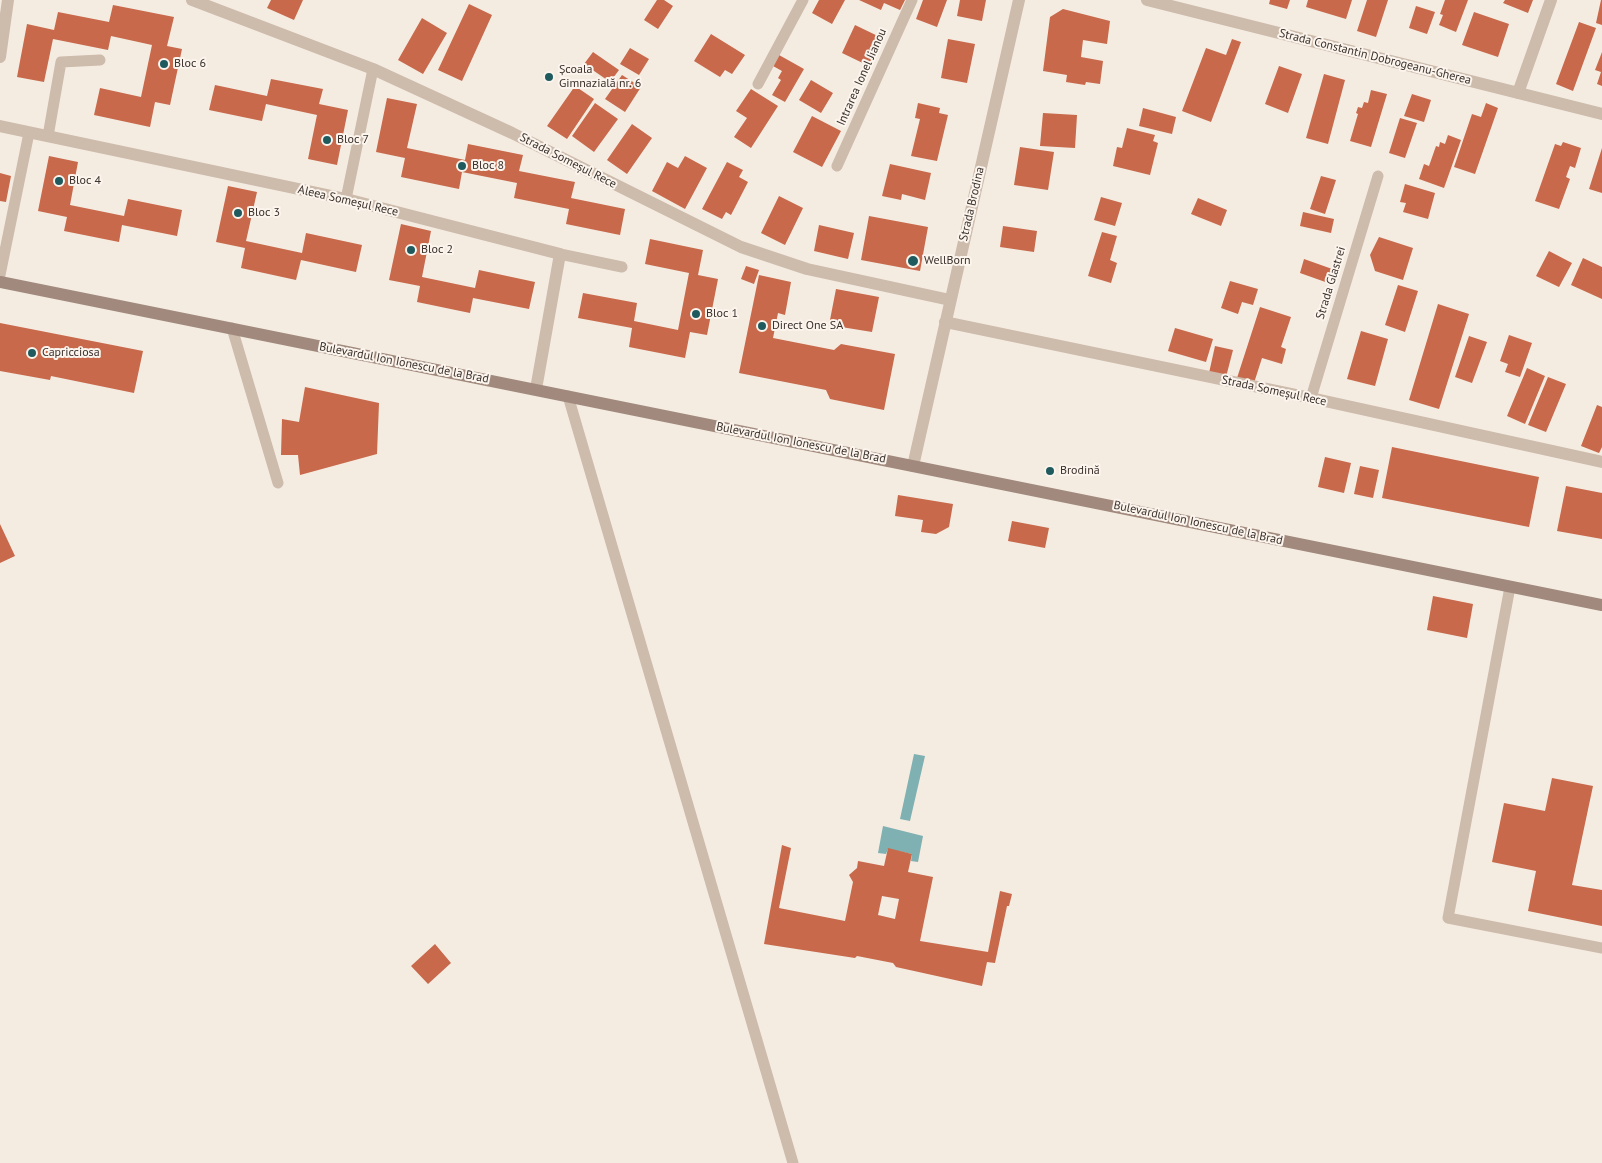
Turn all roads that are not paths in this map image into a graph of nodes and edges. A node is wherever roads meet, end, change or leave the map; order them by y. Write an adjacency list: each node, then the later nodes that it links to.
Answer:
1 (8, 0): 8 (street)
2 (192, 0): 10 (street, Strada Someșul Rece)
3 (804, 0): 11 (lane)
4 (912, 0): 17 (lane, Intrarea Ionel Jianou)
5 (1019, 0): 24 (street, Strada Brodina)
6 (1147, 0): 12 (street, Strada Constantin Dobrogeanu-Gherea)
7 (1550, 0): 12 (street)
8 (0, 57)
9 (100, 60): 16 (lane)
10 (373, 69): 19 (lane); 24 (street, Strada Someșul Rece)
11 (758, 84)
12 (1518, 93): 13 (street, Strada Constantin Dobrogeanu-Gherea)
13 (1602, 114)
14 (0, 126): 15 (street, Aleea Someșul Rece)
15 (29, 133): 16 (street, Aleea Someșul Rece); 22 (lane)
16 (48, 136): 19 (street, Aleea Someșul Rece)
17 (837, 166)
18 (1378, 176): 29 (lane, Strada Glastrei)
19 (346, 199): 20 (street, Aleea Someșul Rece)
20 (560, 254): 21 (lane); 27 (street)
21 (622, 267)
22 (0, 275)
23 (0, 282): 26 (main road, Bulevardul Ion Ionescu de la Brad)
24 (950, 300): 25 (street, Strada Brodina)
25 (945, 322): 29 (street, Strada Someșul Rece); 31 (street, Strada Brodina)
26 (232, 328): 27 (main road, Bulevardul Ion Ionescu de la Brad); 32 (lane)
27 (536, 389): 28 (main road, Bulevardul Ion Ionescu de la Brad)
28 (568, 396): 31 (main road, Bulevardul Ion Ionescu de la Brad); 36 (lane)
29 (1311, 398): 30 (street, Strada Someșul Rece)
30 (1602, 462)
31 (913, 466): 33 (main road, Bulevardul Ion Ionescu de la Brad)
32 (278, 484)
33 (1510, 587): 34 (main road, Bulevardul Ion Ionescu de la Brad); 35 (lane)
34 (1602, 605)
35 (1602, 948)
36 (793, 1163)

